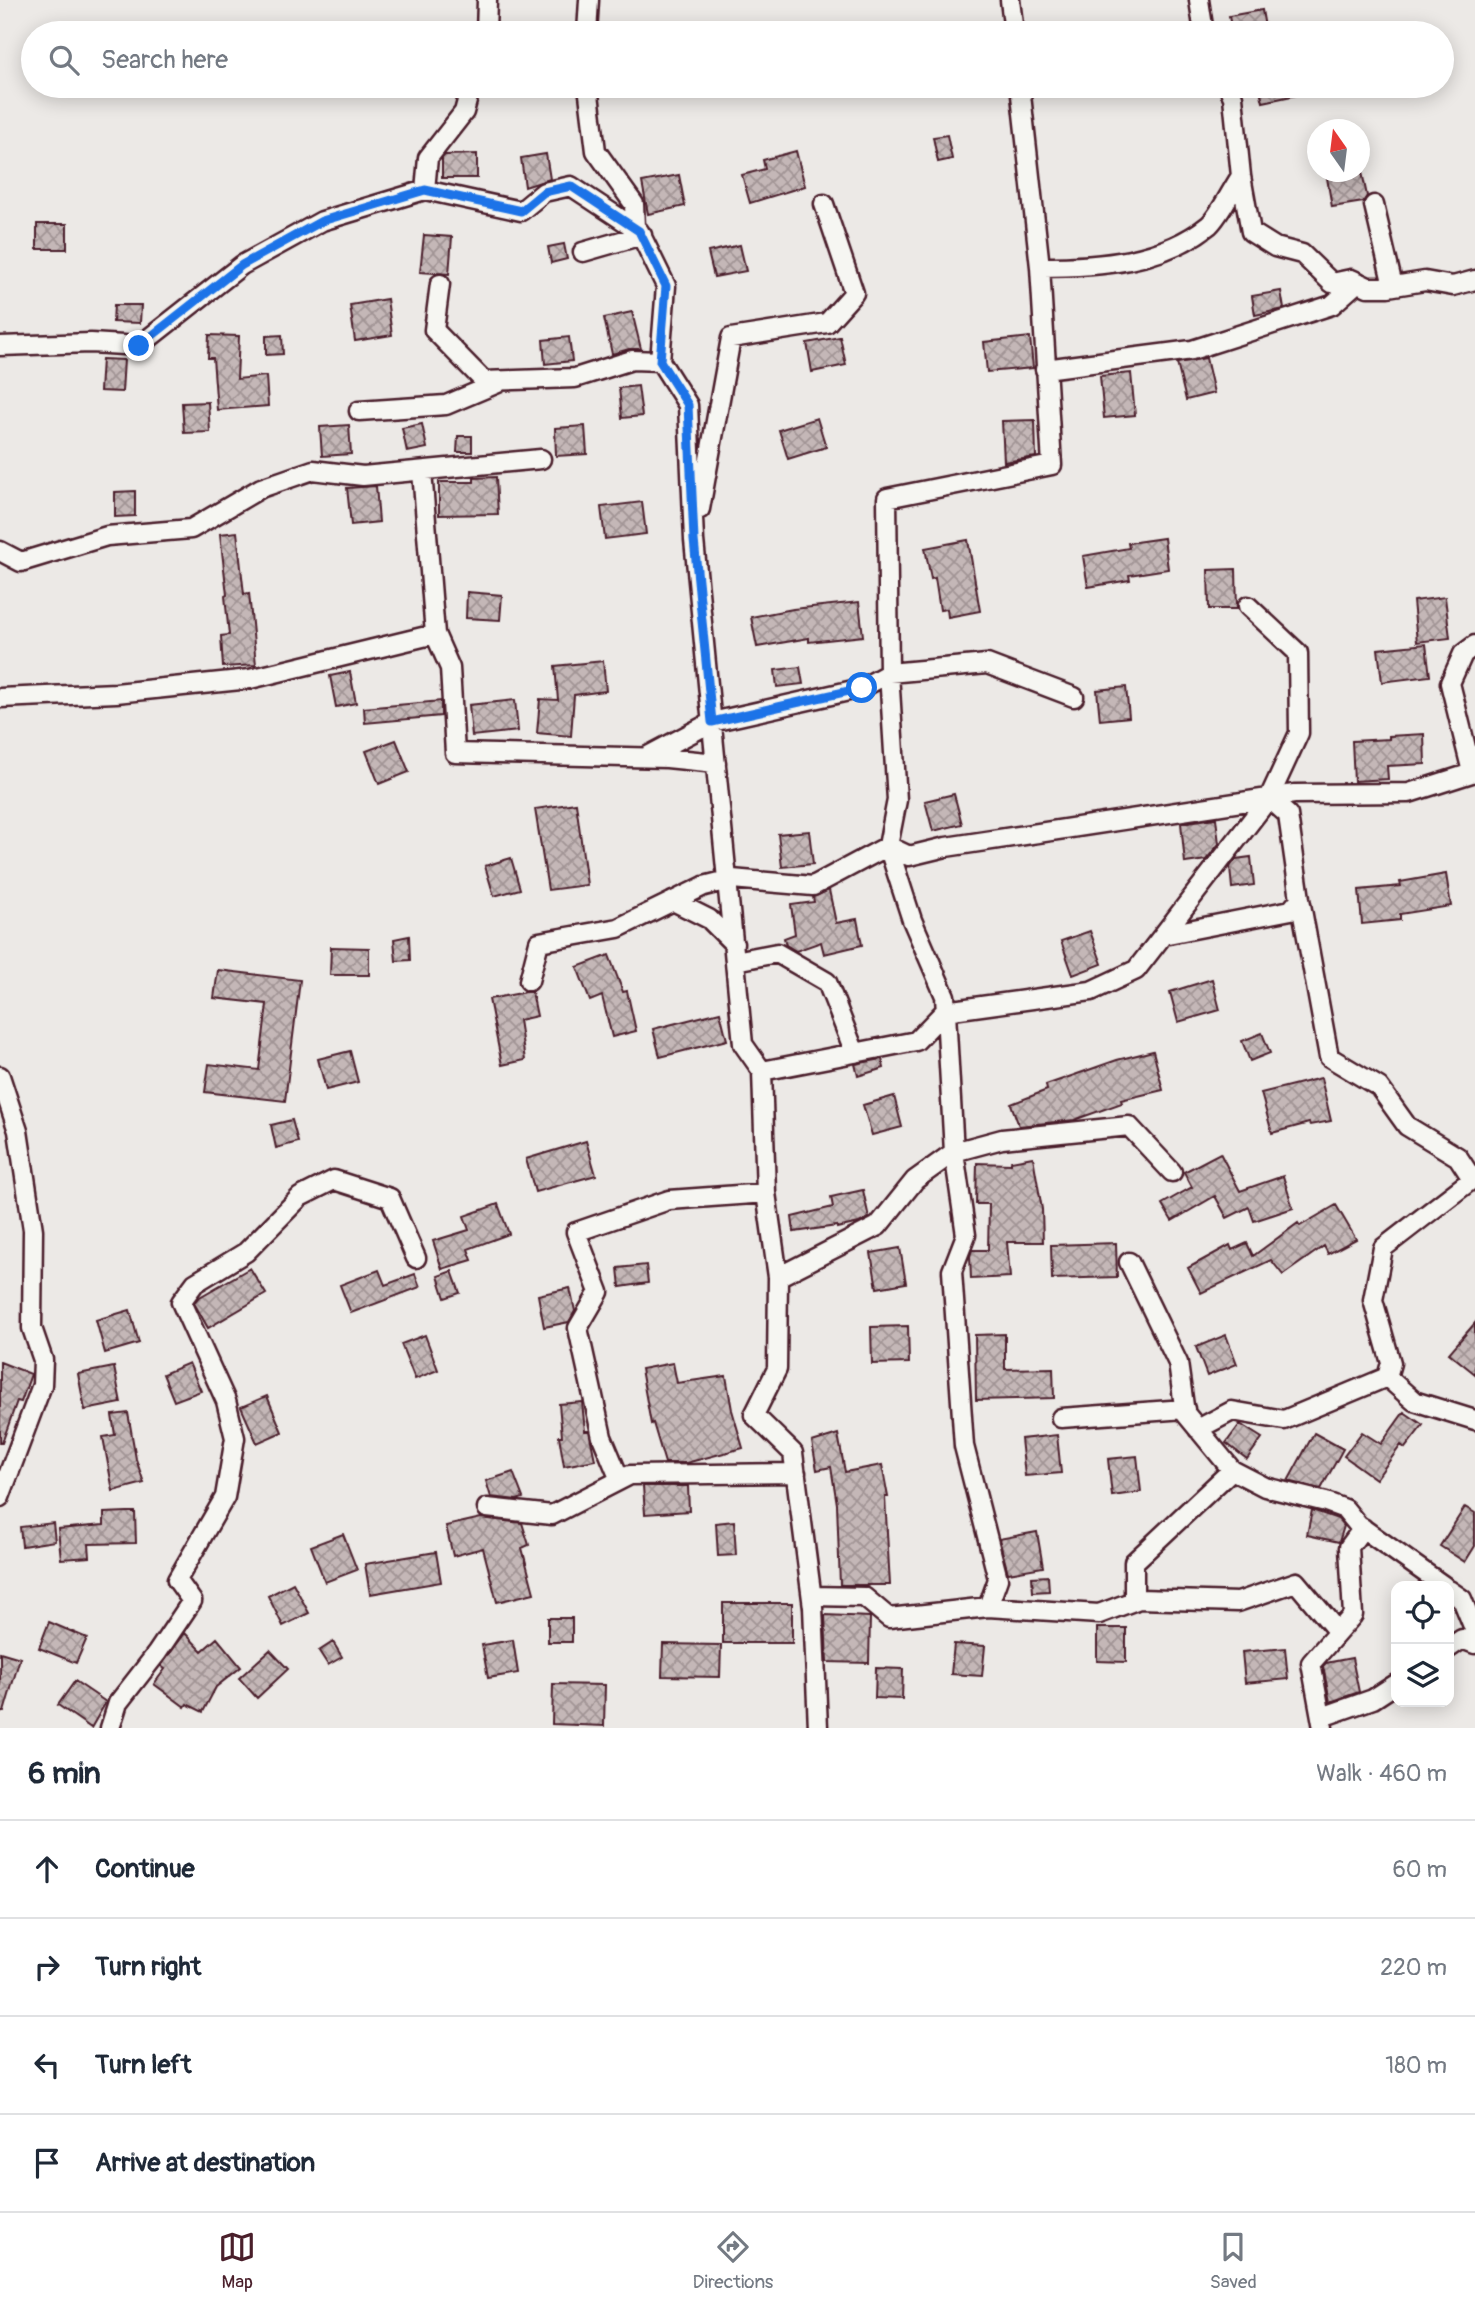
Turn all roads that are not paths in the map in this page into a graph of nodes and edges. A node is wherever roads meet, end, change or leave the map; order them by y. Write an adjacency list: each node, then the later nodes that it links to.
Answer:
1 (487, 0): 5 (street)
2 (589, 0): 6 (street)
3 (1010, 0): 7 (street)
4 (1199, 0): 8 (street)
5 (486, 21)
6 (588, 21)
7 (1013, 21)
8 (1202, 21)
9 (468, 98): 14 (street)
10 (589, 98): 17 (street)
11 (1021, 98): 19 (street)
12 (1233, 98): 13 (street)
13 (1241, 176): 19 (street); 21 (street)
14 (425, 190): 17 (street); 24 (street)
15 (824, 204): 31 (street)
16 (1374, 205): 23 (street)
17 (638, 231): 18 (street); 25 (street)
18 (583, 252)
19 (1040, 267): 26 (street)
20 (1475, 280): 23 (street)
21 (1357, 282): 23 (street); 26 (street)
22 (440, 284): 27 (street)
23 (1393, 286)
24 (0, 346)
25 (660, 361): 27 (street); 31 (street)
26 (1045, 369): 36 (street)
27 (502, 381): 28 (street)
28 (359, 411)
29 (541, 458): 30 (street)
30 (422, 471): 32 (street); 34 (street)
31 (694, 540): 39 (street)
32 (0, 551)
33 (1248, 606): 43 (street)
34 (435, 634): 38 (street); 40 (street)
35 (1475, 645): 42 (street)
36 (889, 673): 37 (street); 39 (street); 44 (street)
37 (1074, 697)
38 (0, 698)
39 (712, 722): 40 (street); 41 (street)
40 (645, 757): 41 (street)
41 (716, 762): 45 (street)
42 (1474, 772): 43 (street)
43 (1269, 798): 44 (street); 46 (street); 48 (street)
44 (888, 846): 45 (street); 51 (street)
45 (728, 880): 47 (street); 49 (street)
46 (1300, 899): 48 (street); 57 (street)
47 (673, 901): 49 (street); 50 (street)
48 (1163, 935): 51 (street)
49 (735, 952): 52 (street); 53 (street)
50 (529, 981)
51 (945, 1010): 52 (street); 55 (street)
52 (855, 1053): 53 (street)
53 (762, 1071): 58 (street)
54 (0, 1076): 70 (street)
55 (954, 1152): 56 (street); 61 (street); 77 (street)
56 (1172, 1172)
57 (1474, 1178): 62 (street)
58 (766, 1193): 61 (street); 69 (street)
59 (416, 1258): 84 (street)
60 (1129, 1262): 63 (street)
61 (778, 1277): 68 (street)
62 (1387, 1377): 65 (street); 66 (street)
63 (1185, 1409): 64 (street); 66 (street)
64 (1061, 1418)
65 (1475, 1420)
66 (1198, 1429): 67 (street)
67 (1232, 1469): 72 (street); 76 (street)
68 (796, 1473): 69 (street); 75 (street)
69 (620, 1480): 71 (street)
70 (0, 1497)
71 (487, 1508)
72 (1363, 1528): 73 (street); 79 (street)
73 (1437, 1581)
74 (1454, 1593): 78 (street)
75 (811, 1596): 77 (street); 85 (street)
76 (1134, 1601): 77 (street); 79 (street)
77 (988, 1607)
78 (1475, 1631)
79 (1338, 1632): 83 (street)
80 (1475, 1644): 81 (street)
81 (1454, 1645)
82 (1391, 1687): 83 (street)
83 (1323, 1722)
84 (110, 1728)
85 (818, 1728)

